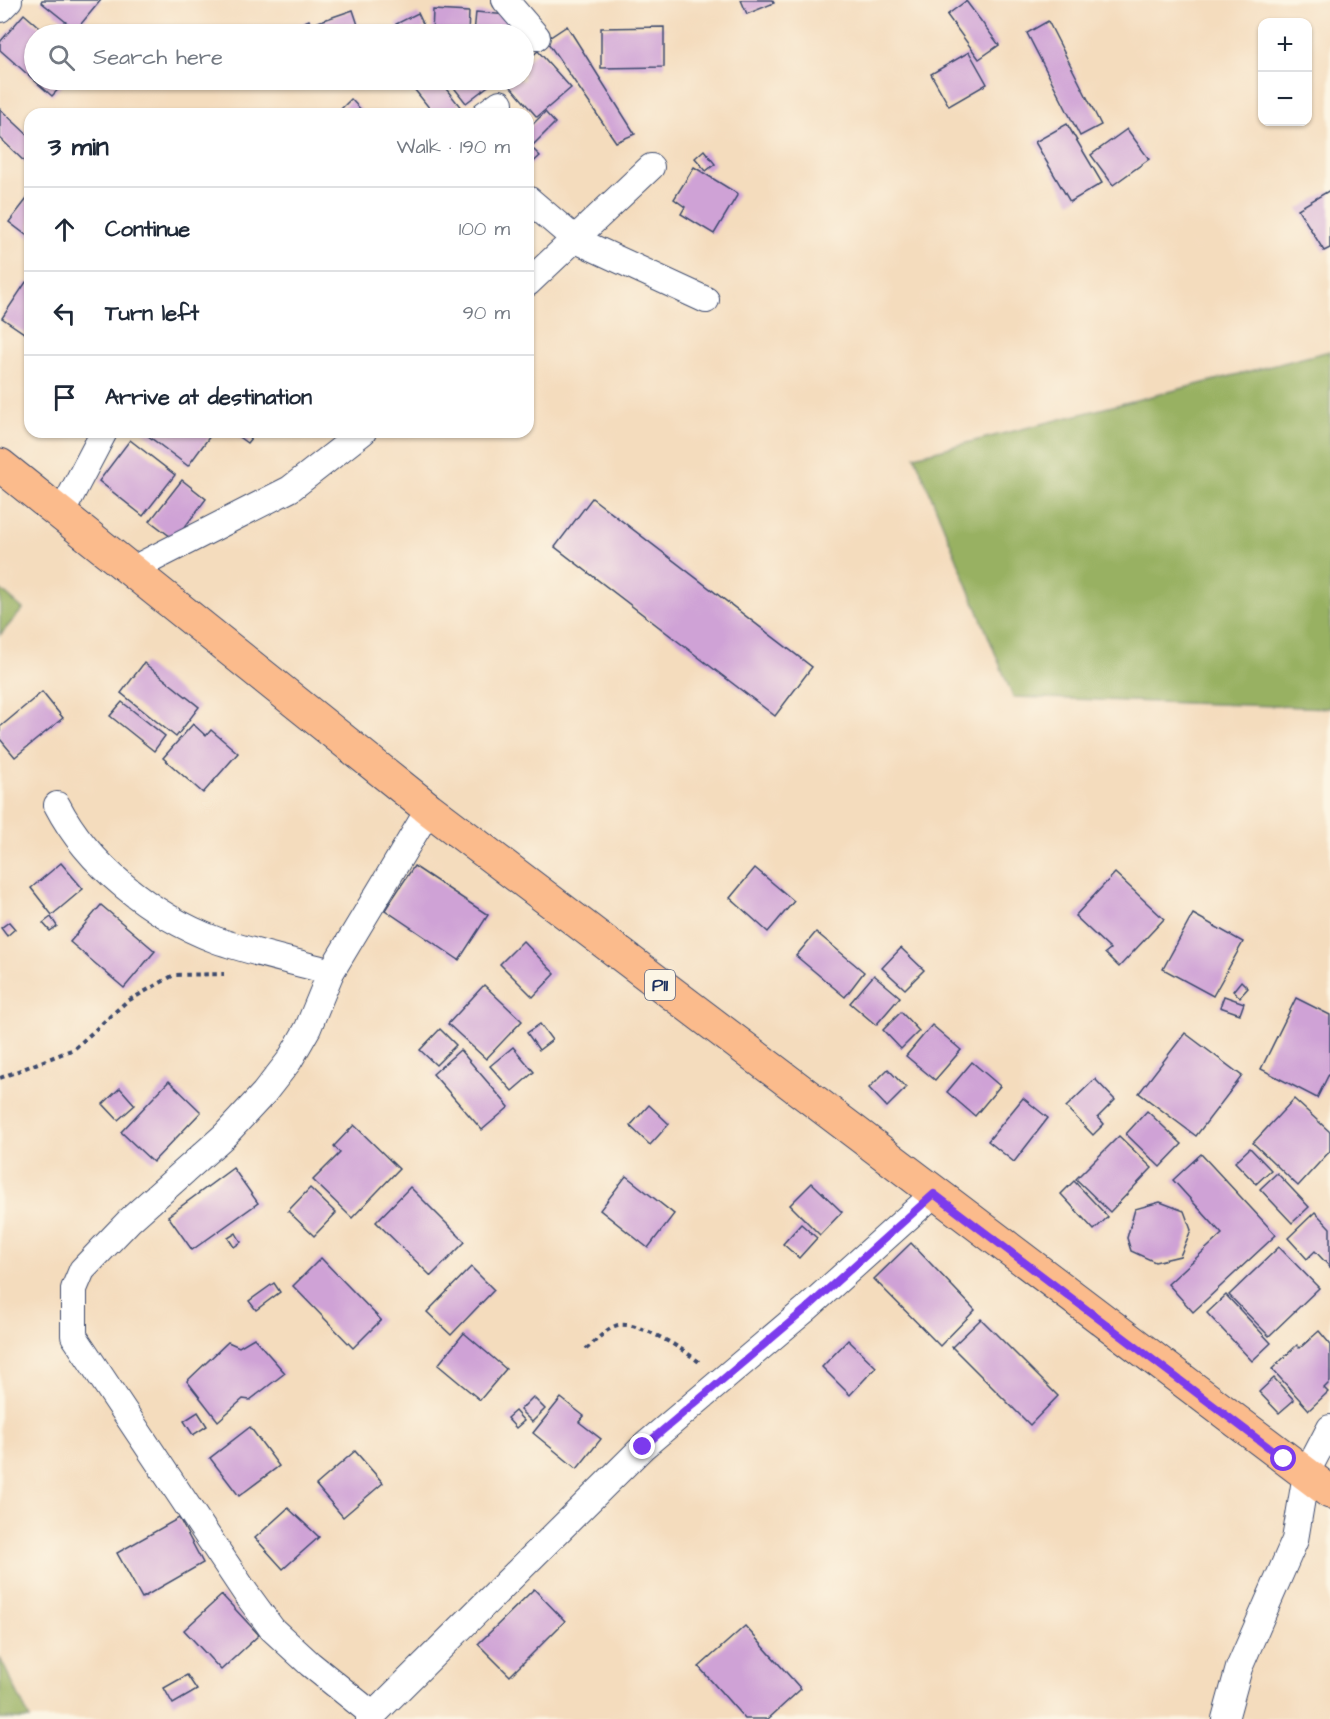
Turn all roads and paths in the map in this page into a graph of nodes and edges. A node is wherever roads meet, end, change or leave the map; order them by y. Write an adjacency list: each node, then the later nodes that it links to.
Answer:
1 (9, 0): 3 (street)
2 (505, 0): 4 (street)
3 (0, 9)
4 (526, 24)
5 (534, 34): 6 (street)
6 (537, 37)
7 (651, 167): 9 (street)
8 (534, 204): 9 (street)
9 (576, 240): 10 (street); 11 (street)
10 (534, 278)
11 (706, 300)
12 (101, 438): 15 (street)
13 (355, 438): 16 (street)
14 (0, 465): 15 (main road, P11)
15 (61, 514): 16 (main road, P11)
16 (131, 570): 18 (main road, P11)
17 (57, 805): 19 (street)
18 (429, 809): 19 (street); 22 (main road, P11)
19 (331, 972): 27 (street)
20 (230, 974): 21 (path)
21 (0, 1078)
22 (934, 1194): 24 (street); 26 (main road, P11)
23 (586, 1349): 24 (path)
24 (720, 1380): 27 (street)
25 (1330, 1428): 26 (street)
26 (1318, 1483): 28 (street)
27 (371, 1716)
28 (1225, 1719)

